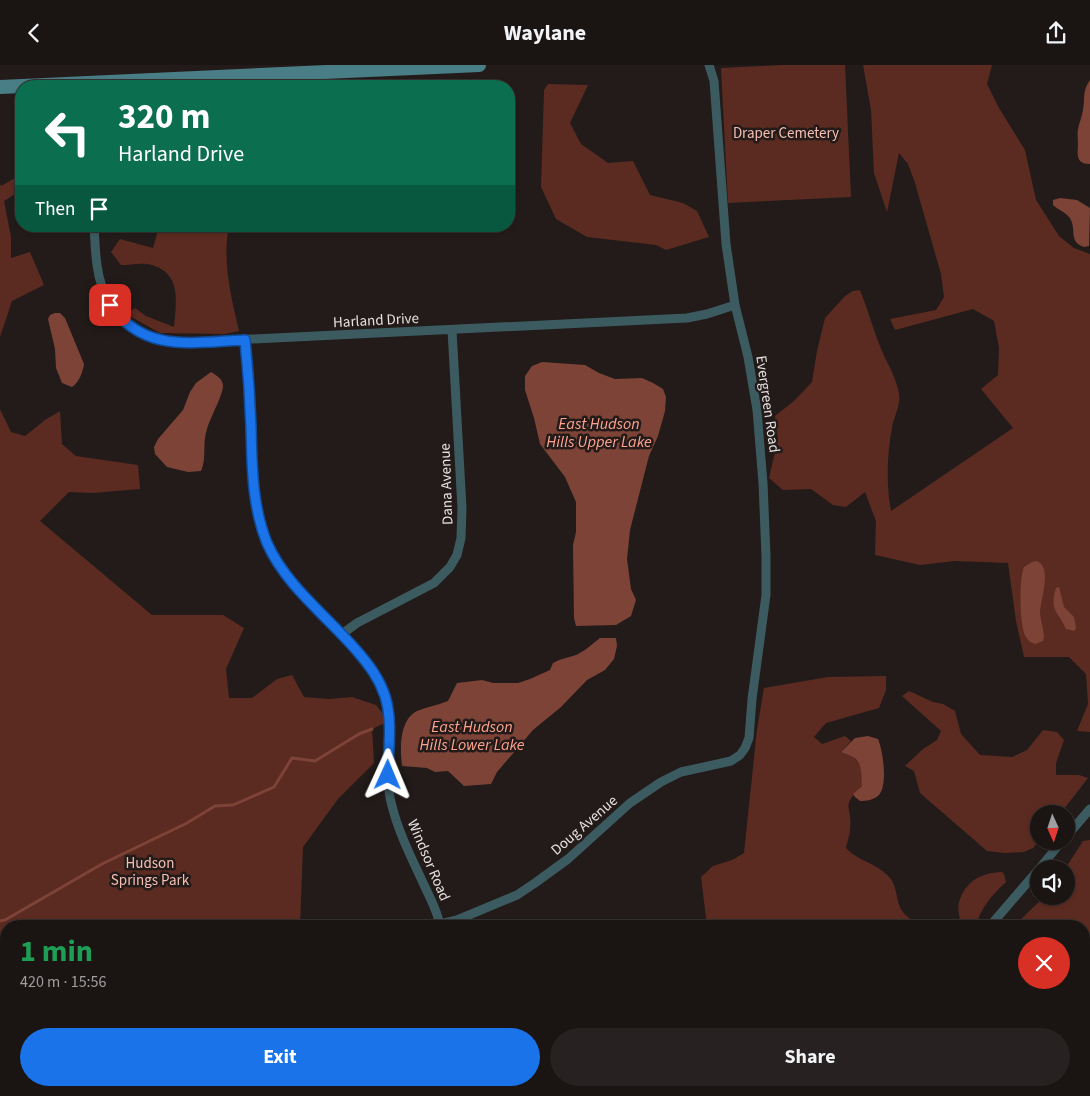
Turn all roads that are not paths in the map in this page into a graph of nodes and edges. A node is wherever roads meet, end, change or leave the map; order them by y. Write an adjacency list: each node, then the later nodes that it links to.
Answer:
1 (479, 65): 3 (main road)
2 (709, 65): 7 (street, Evergreen Road)
3 (185, 80)
4 (0, 87): 5 (main road)
5 (15, 87)
6 (94, 232): 9 (street, Harland Drive)
7 (735, 305): 8 (street, Harland Drive); 11 (street, Evergreen Road)
8 (452, 330): 9 (street, Harland Drive); 10 (street, Dana Avenue)
9 (245, 340): 10 (street, Windsor Road)
10 (342, 634): 17 (street, Windsor Road)
11 (745, 749): 18 (street, Doug Avenue)
12 (1090, 809): 13 (street)
13 (1075, 826)
14 (1055, 850): 15 (street)
15 (1046, 860)
16 (1030, 879): 19 (street)
17 (439, 920)
18 (457, 920)
19 (995, 920)

